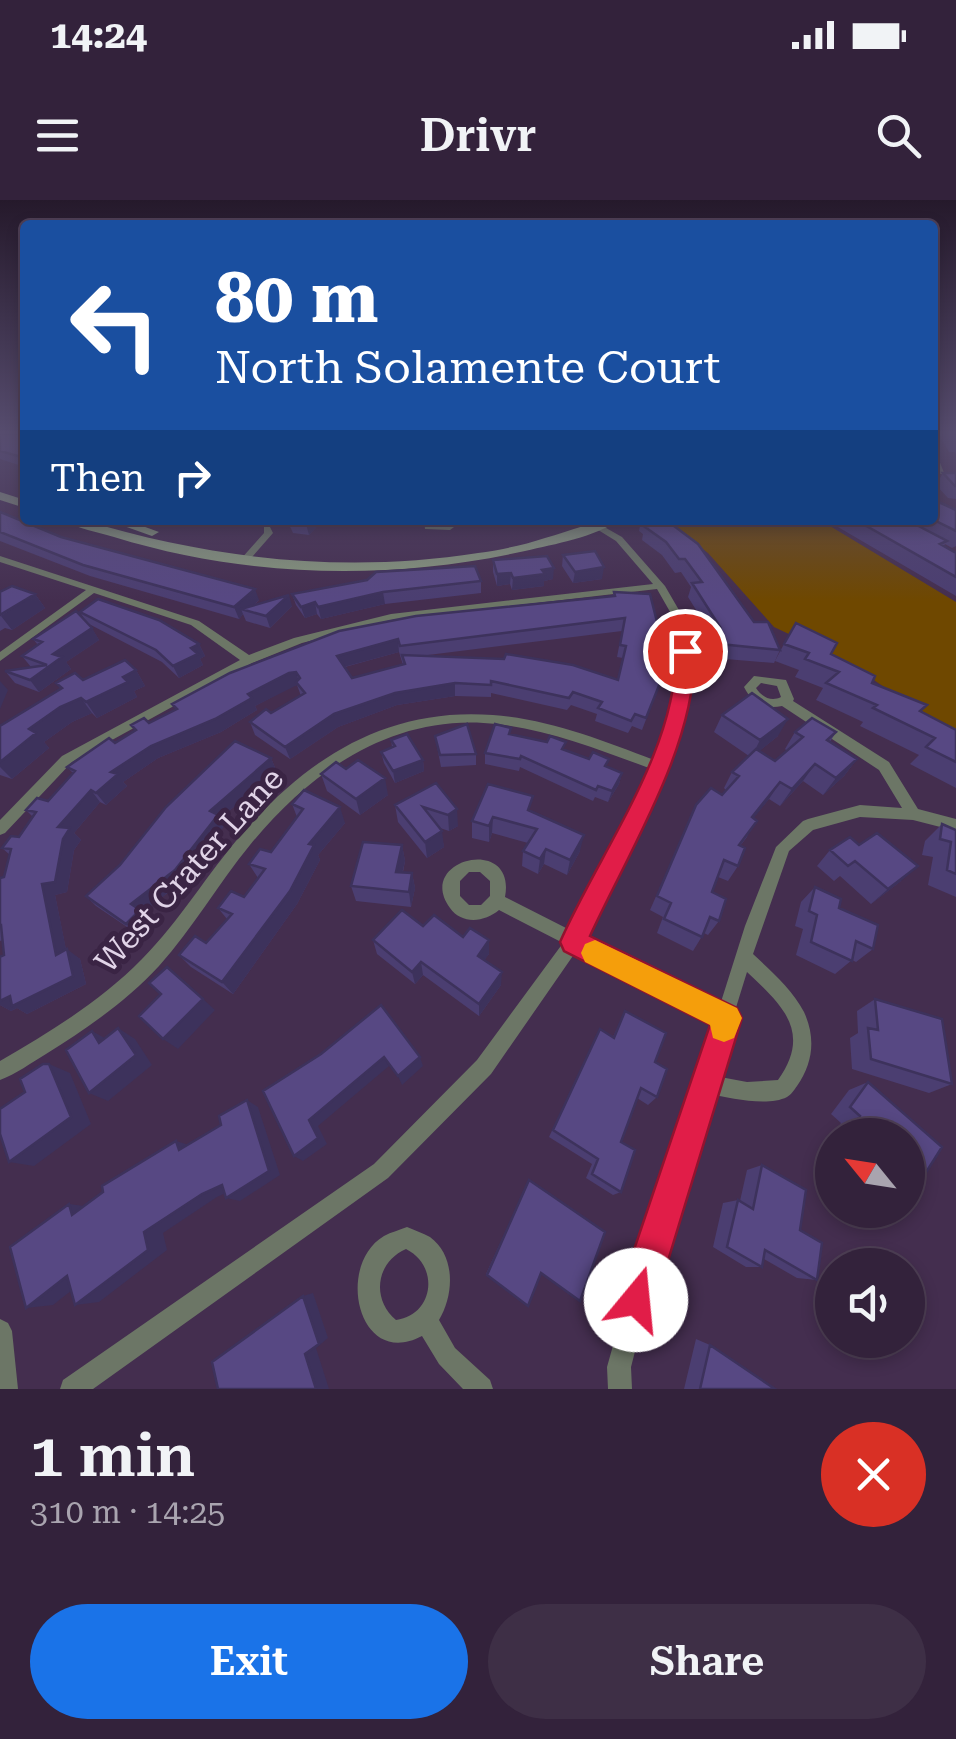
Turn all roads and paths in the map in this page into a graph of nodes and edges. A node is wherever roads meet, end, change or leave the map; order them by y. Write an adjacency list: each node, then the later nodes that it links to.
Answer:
1 (86, 525): 8 (street)
2 (130, 525): 8 (street)
3 (271, 525): 8 (street)
4 (428, 525): 5 (street)
5 (450, 525)
6 (579, 525): 8 (street)
7 (590, 525): 10 (street)
8 (247, 556)
9 (0, 560): 11 (street)
10 (660, 586): 13 (street); 15 (street)
11 (90, 592): 12 (street); 13 (street)
12 (0, 657)
13 (248, 660): 17 (street)
14 (785, 702): 16 (street)
15 (657, 766): 20 (street); 23 (street, West Crater Lane)
16 (913, 814): 18 (street); 21 (street)
17 (2, 823)
18 (956, 825)
19 (497, 901): 20 (street)
20 (573, 942): 22 (street); 28 (street)
21 (745, 958): 22 (street); 24 (street)
22 (727, 1018): 24 (street)
23 (0, 1071)
24 (706, 1084): 30 (street)
25 (426, 1320): 29 (street)
26 (0, 1331): 27 (street)
27 (6, 1389)
28 (72, 1389)
29 (481, 1389)
30 (620, 1389)

